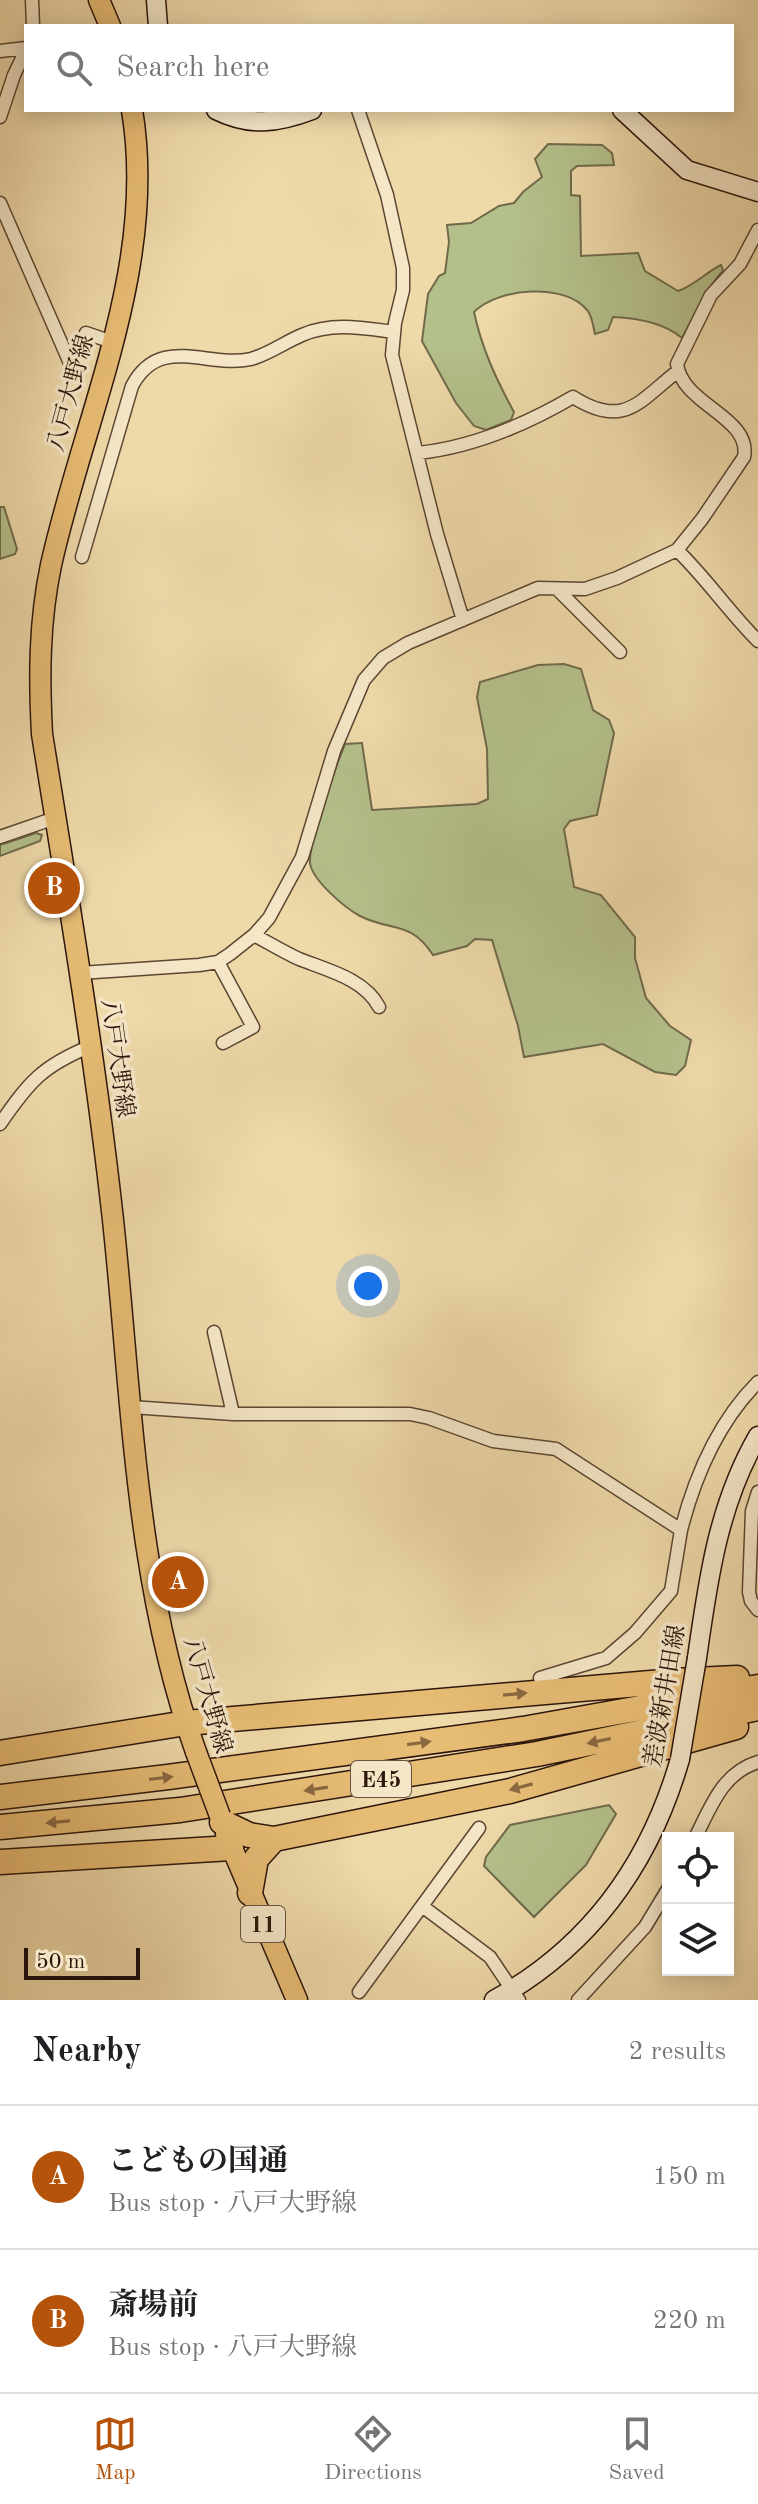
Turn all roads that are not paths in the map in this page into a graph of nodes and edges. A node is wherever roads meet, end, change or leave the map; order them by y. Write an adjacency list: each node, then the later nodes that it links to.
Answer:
1 (32, 0): 4 (street)
2 (99, 0): 5 (main road)
3 (156, 0): 6 (main road)
4 (33, 24)
5 (109, 24)
6 (158, 24)
7 (24, 49): 8 (street)
8 (0, 51)
9 (24, 53): 15 (street)
10 (132, 112): 20 (main road, 八戸大野線 / 11)
11 (220, 112): 12 (main road)
12 (306, 112)
13 (359, 112): 19 (street)
14 (624, 112): 16 (main road)
15 (0, 117)
16 (758, 192)
17 (0, 203): 20 (street)
18 (758, 230): 21 (street)
19 (394, 332): 22 (street); 24 (street)
20 (112, 342): 29 (main road, 八戸大野線 / 11)
21 (678, 371): 22 (street); 23 (street)
22 (418, 453): 26 (street)
23 (677, 550): 25 (street); 27 (street)
24 (82, 557)
25 (558, 590): 26 (street); 28 (street)
26 (463, 620): 31 (street)
27 (758, 641)
28 (620, 652)
29 (55, 818): 30 (street); 33 (main road, 八戸大野線 / 11)
30 (0, 837)
31 (254, 935): 32 (street); 34 (street)
32 (218, 962): 33 (street); 35 (street)
33 (80, 973): 36 (main road, 八戸大野線 / 11)
34 (379, 1007)
35 (223, 1043)
36 (91, 1046): 37 (street); 40 (main road, 八戸大野線 / 11)
37 (0, 1124)
38 (214, 1332): 41 (street)
39 (758, 1382): 44 (street)
40 (131, 1407): 41 (street); 51 (main road, 八戸大野線 / 11)
41 (233, 1414): 44 (street)
42 (758, 1436): 66 (main road, 差波新井田線, bridge)
43 (758, 1492): 45 (street)
44 (681, 1530): 47 (street)
45 (758, 1610)
46 (758, 1677): 51 (highway, one-way to 46)
47 (540, 1678)
48 (758, 1687): 54 (highway, E45, one-way to 48)
49 (758, 1708): 56 (highway, E45, one-way to 56)
50 (758, 1721): 59 (highway, one-way to 59)
51 (186, 1723): 52 (highway); 55 (main road, 八戸大野線 / 11, bridge)
52 (0, 1753)
53 (758, 1762): 58 (street)
54 (0, 1797)
55 (221, 1819): 59 (highway); 60 (main road, 八戸大野線 / 11)
56 (0, 1827)
57 (479, 1828): 64 (street)
58 (698, 1832)
59 (274, 1839): 62 (highway)
60 (231, 1848): 61 (highway); 62 (main road, 八戸大野線 / 11)
61 (0, 1862)
62 (250, 1893): 67 (main road, 八戸大野線 / 11)
63 (662, 1899): 69 (street)
64 (422, 1906): 65 (street); 66 (street)
65 (359, 1992)
66 (516, 1995): 68 (main road, 差波新井田線)
67 (297, 2000)
68 (494, 2000)
69 (578, 2000)

